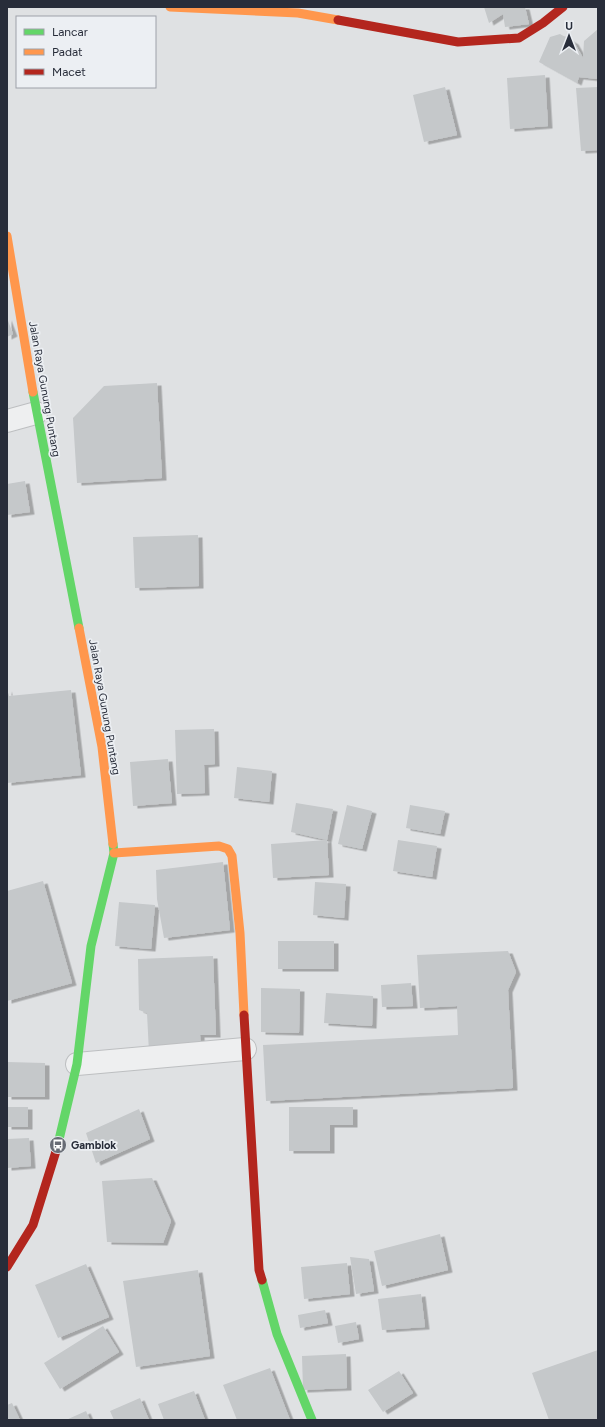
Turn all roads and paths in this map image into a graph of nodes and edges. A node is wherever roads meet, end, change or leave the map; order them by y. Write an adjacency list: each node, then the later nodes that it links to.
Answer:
1 (170, 7): 2 (street)
2 (563, 7)
3 (7, 236): 4 (street, Jalan Raya Gunung Puntang)
4 (36, 413): 5 (street); 6 (street, Jalan Raya Gunung Puntang)
5 (7, 421)
6 (114, 853): 7 (street); 8 (street, Jalan Raya Gunung Puntang)
7 (245, 1049): 8 (street); 10 (street)
8 (77, 1064): 9 (street, Jalan Raya Gunung Puntang)
9 (7, 1267)
10 (312, 1420)

